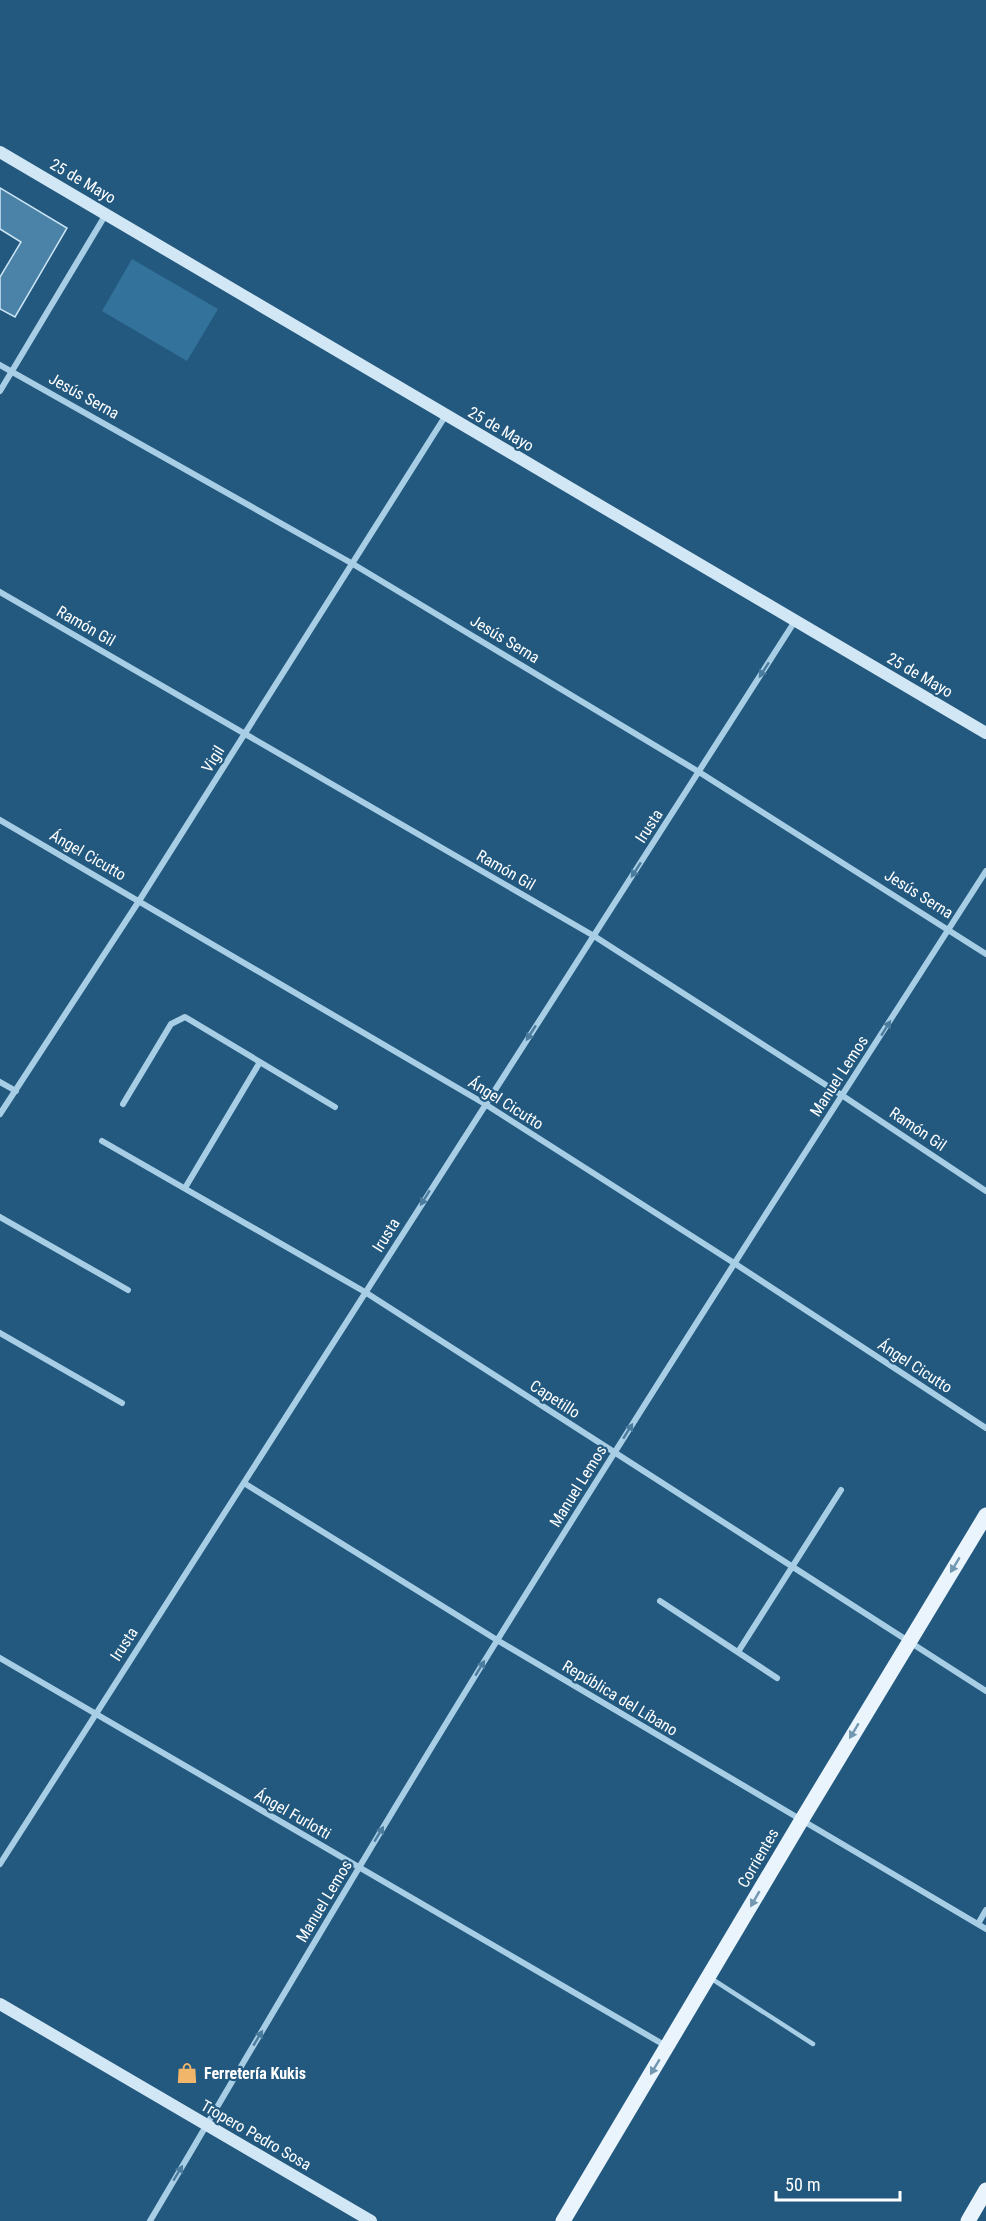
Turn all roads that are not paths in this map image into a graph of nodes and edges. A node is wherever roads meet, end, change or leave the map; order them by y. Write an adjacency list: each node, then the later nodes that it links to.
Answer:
1 (0, 152): 2 (street, 25 de Mayo)
2 (106, 214): 4 (street); 6 (street, 25 de Mayo)
3 (0, 365): 4 (street, Jesús Serna)
4 (12, 372): 5 (street); 7 (street, Jesús Serna)
5 (0, 391)
6 (446, 416): 7 (street, Vigil); 9 (street, 25 de Mayo)
7 (353, 564): 11 (street, Vigil); 12 (street, Jesús Serna)
8 (0, 592): 11 (street, Ramón Gil)
9 (796, 621): 10 (street, 25 de Mayo); 12 (street, Irusta, one-way to 12)
10 (986, 733)
11 (245, 734): 15 (street, Vigil); 17 (street, Ramón Gil)
12 (699, 772): 16 (street, Jesús Serna); 17 (street, Irusta, one-way to 17)
13 (0, 820): 15 (street, Ángel Cicutto)
14 (986, 871): 16 (street, Manuel Lemos)
15 (139, 901): 21 (street, Vigil); 24 (street, Ángel Cicutto)
16 (949, 929): 18 (street, Jesús Serna); 22 (street, Manuel Lemos, one-way to 16)
17 (594, 936): 22 (street, Ramón Gil); 24 (street, Irusta, one-way to 24)
18 (986, 954)
19 (260, 1062): 23 (street); 25 (street); 28 (street)
20 (0, 1082): 21 (street)
21 (16, 1091): 26 (street, Vigil)
22 (843, 1096): 29 (street, Ramón Gil); 31 (street, Manuel Lemos)
23 (123, 1104)
24 (485, 1104): 31 (street, Ángel Cicutto); 33 (street, Irusta, one-way to 33)
25 (335, 1107)
26 (0, 1114)
27 (102, 1142): 28 (street, Capetillo)
28 (185, 1188): 33 (street, Capetillo)
29 (986, 1191)
30 (0, 1217): 32 (street)
31 (734, 1263): 36 (street, Ángel Cicutto); 37 (street, Manuel Lemos, one-way to 31)
32 (128, 1290)
33 (365, 1292): 37 (street, Capetillo); 38 (street, Irusta)
34 (0, 1333): 35 (street)
35 (122, 1403)
36 (986, 1428)
37 (615, 1453): 41 (street, Capetillo); 43 (street, Manuel Lemos)
38 (244, 1483): 43 (street, República del Líbano); 49 (street, Irusta)
39 (841, 1490): 41 (street)
40 (986, 1515): 44 (main road, Corrientes, one-way to 44)
41 (792, 1567): 44 (street, Capetillo); 45 (street)
42 (660, 1601): 45 (street)
43 (497, 1640): 50 (street, República del Líbano); 52 (street, Manuel Lemos, one-way to 43)
44 (908, 1641): 48 (street, Capetillo); 50 (main road, Corrientes, one-way to 50)
45 (738, 1652): 47 (street)
46 (0, 1658): 49 (street, Ángel Furlotti)
47 (777, 1678)
48 (986, 1691)
49 (95, 1714): 51 (street, Irusta); 52 (street, Ángel Furlotti)
50 (801, 1821): 54 (street, República del Líbano); 56 (main road, Corrientes, one-way to 56)
51 (0, 1864)
52 (359, 1867): 59 (street, Ángel Furlotti); 60 (street, Manuel Lemos, one-way to 52)
53 (986, 1910): 54 (street)
54 (978, 1924): 55 (street, República del Líbano)
55 (986, 1929)
56 (709, 1977): 58 (lane); 59 (main road, Corrientes)
57 (0, 2004): 60 (street, Tropero Pedro Sosa)
58 (813, 2044)
59 (667, 2046): 64 (main road, Corrientes, one-way to 64)
60 (207, 2125): 62 (street, Manuel Lemos, one-way to 60); 63 (street, Tropero Pedro Sosa)
61 (986, 2190): 65 (main road)
62 (150, 2221)
63 (371, 2221)
64 (564, 2221)
65 (968, 2221)

